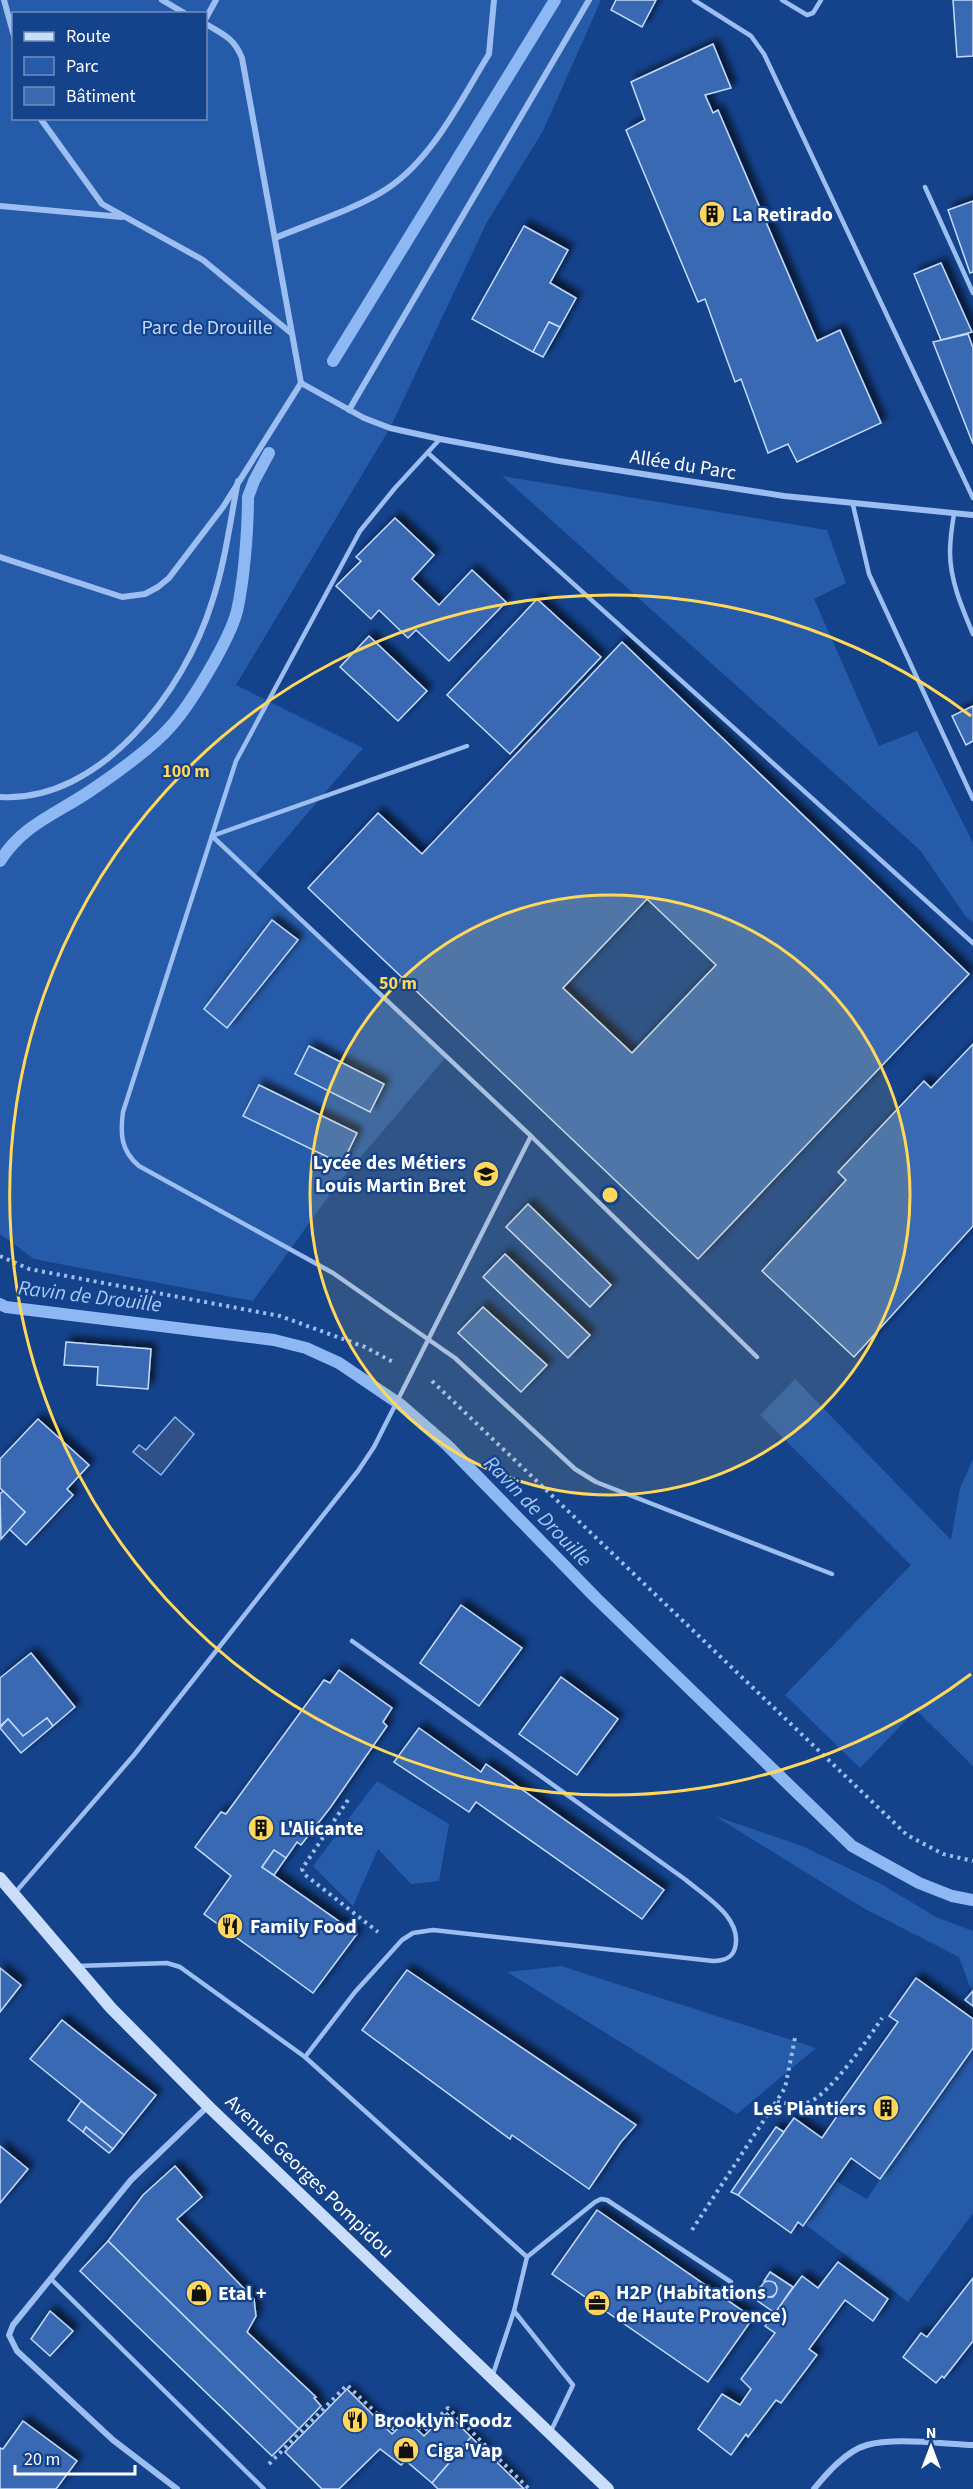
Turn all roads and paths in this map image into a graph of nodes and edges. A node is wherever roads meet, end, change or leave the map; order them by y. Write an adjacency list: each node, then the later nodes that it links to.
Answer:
1 (4, 0): 12 (street)
2 (162, 0): 9 (street)
3 (216, 0): 10 (street)
4 (494, 0): 17 (street)
5 (589, 0): 21 (street)
6 (694, 0): 25 (lane)
7 (782, 0): 8 (lane)
8 (821, 0)
9 (183, 12)
10 (207, 16)
11 (207, 25): 17 (street)
12 (12, 29)
13 (41, 120): 16 (street)
14 (925, 187): 18 (lane)
15 (0, 206): 16 (street)
16 (127, 218): 19 (street)
17 (274, 238): 19 (street)
18 (973, 293)
19 (291, 334): 20 (street)
20 (301, 383): 21 (street, Allée du Parc); 24 (street)
21 (349, 410): 22 (street, Allée du Parc)
22 (440, 439): 23 (lane); 26 (street, Allée du Parc)
23 (428, 453): 34 (lane); 35 (lane)
24 (238, 481): 29 (street); 32 (street)
25 (973, 498)
26 (853, 505): 27 (street, Allée du Parc); 33 (lane)
27 (954, 514): 28 (street, Allée du Parc); 30 (lane)
28 (973, 515)
29 (0, 557)
30 (973, 634)
31 (467, 746): 34 (lane)
32 (0, 797)
33 (973, 799)
34 (212, 836): 36 (lane); 38 (lane)
35 (973, 943)
36 (531, 1136): 38 (lane); 39 (lane)
37 (0, 1256): 40 (path)
38 (429, 1339): 40 (lane); 41 (lane)
39 (757, 1357)
40 (412, 1371): 44 (path); 46 (lane)
41 (832, 1574)
42 (352, 1641): 47 (lane)
43 (348, 1800): 47 (path)
44 (973, 1861)
45 (0, 1878): 46 (main road, Avenue Georges Pompidou)
46 (14, 1894): 48 (main road, Avenue Georges Pompidou)
47 (397, 1946): 51 (lane)
48 (75, 1966): 51 (lane); 53 (main road, Avenue Georges Pompidou)
49 (882, 2018): 52 (path)
50 (795, 2038): 52 (path)
51 (306, 2057): 55 (lane)
52 (777, 2102): 54 (path)
53 (208, 2106): 56 (street); 59 (main road, Avenue Georges Pompidou)
54 (705, 2209)
55 (527, 2257): 57 (lane); 58 (lane)
56 (51, 2279): 63 (street); 64 (lane)
57 (731, 2282)
58 (514, 2311): 59 (lane); 60 (lane)
59 (492, 2377): 60 (main road, Avenue Georges Pompidou)
60 (550, 2433): 66 (main road, Avenue Georges Pompidou)
61 (973, 2445): 67 (street)
62 (272, 2462): 65 (path)
63 (177, 2489)
64 (264, 2489)
65 (529, 2489)
66 (608, 2489)
67 (814, 2489)

